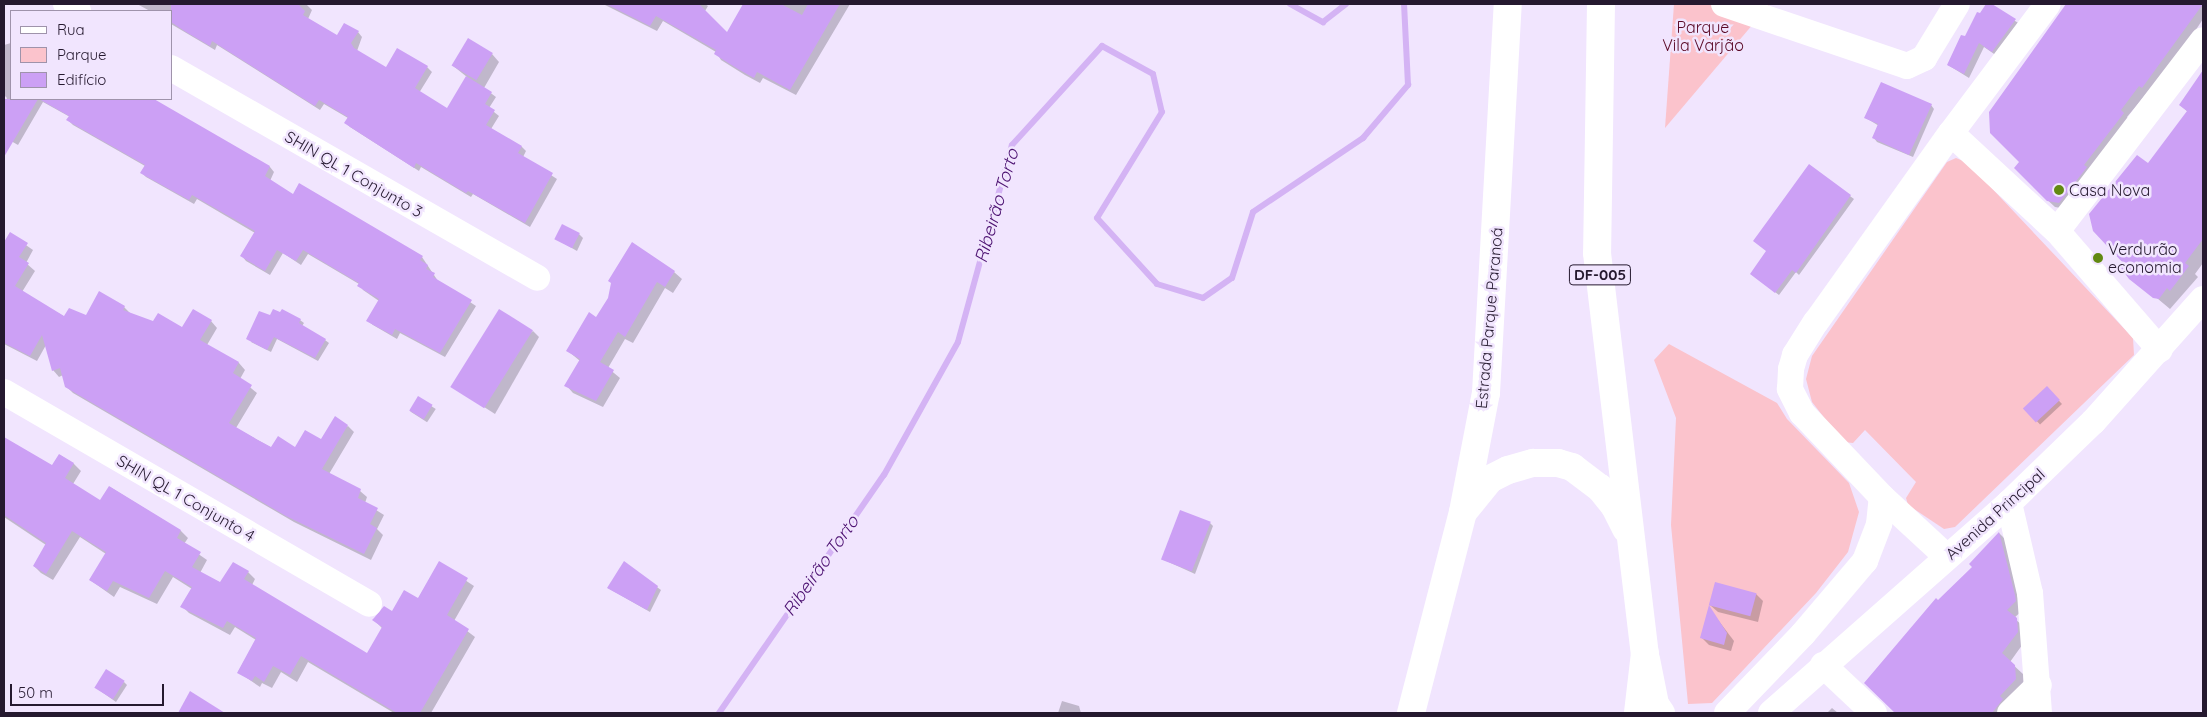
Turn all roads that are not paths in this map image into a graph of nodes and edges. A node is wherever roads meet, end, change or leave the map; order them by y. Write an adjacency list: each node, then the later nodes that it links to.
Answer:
1 (1508, 4): 16 (main road, Estrada Parque Paranoá)
2 (1601, 4): 17 (main road, DF-005)
3 (1724, 4): 4 (street)
4 (1957, 4)
5 (2048, 4): 8 (street)
6 (2203, 40): 9 (street)
7 (172, 69): 10 (street, SHIN QL 1 Conjunto 3)
8 (1950, 133): 9 (street); 14 (street)
9 (2057, 231): 12 (street)
10 (537, 278)
11 (2203, 298): 12 (street, Avenida Principal)
12 (2160, 350): 15 (street, Avenida Principal)
13 (4, 392): 19 (street, SHIN QL 1 Conjunto 4)
14 (1882, 497): 18 (street); 26 (street)
15 (2009, 504): 18 (street, Avenida Principal); 22 (street)
16 (1463, 512): 17 (main road); 23 (main road, Estrada Parque Paranoá)
17 (1633, 544): 20 (main road, DF-005)
18 (1947, 557): 21 (street, Avenida Principal)
19 (369, 604)
20 (1645, 654): 24 (main road, DF-005); 25 (street)
21 (1823, 665): 27 (street, Avenida Principal); 28 (street)
22 (2039, 685): 29 (street); 30 (street)
23 (1411, 713)
24 (1638, 713)
25 (1662, 713)
26 (1727, 713)
27 (1771, 713)
28 (1874, 713)
29 (2010, 713)
30 (2039, 713)

